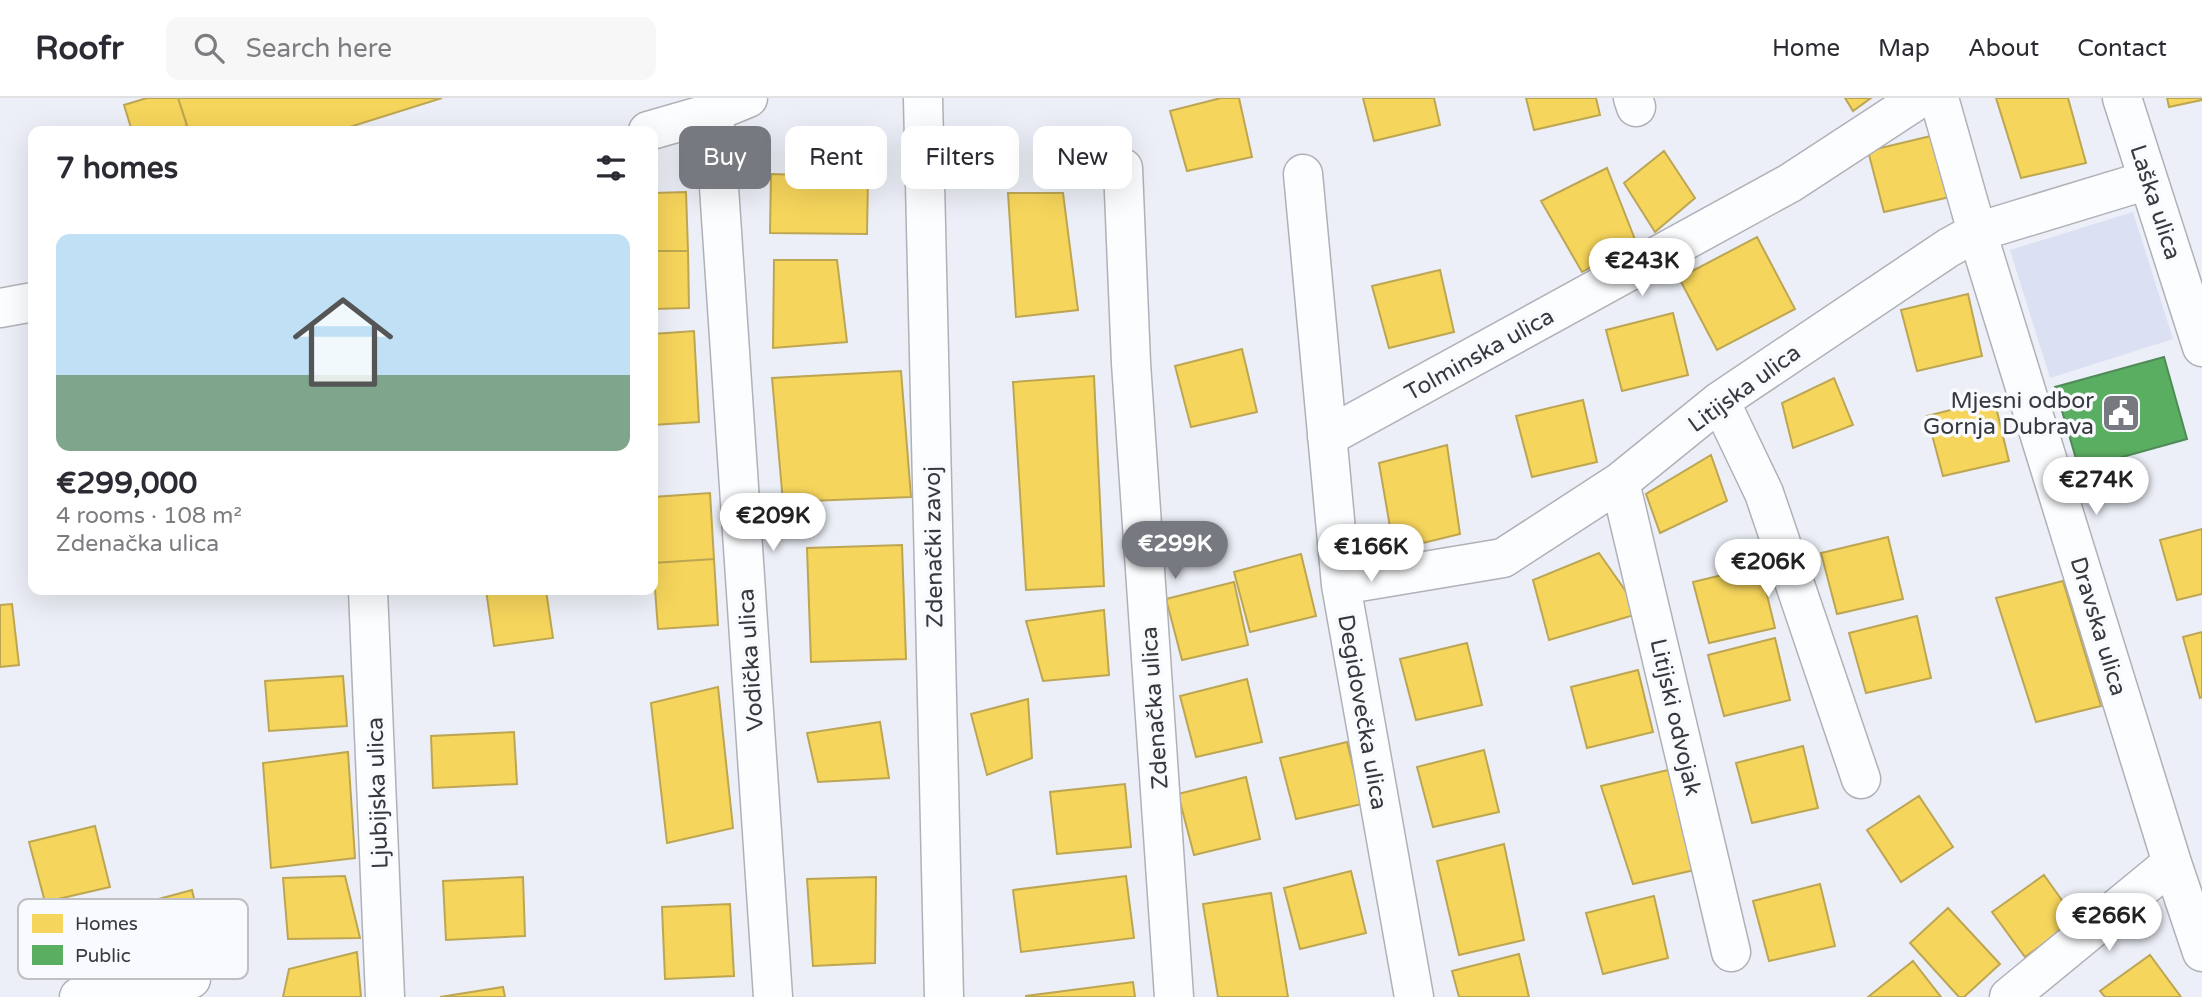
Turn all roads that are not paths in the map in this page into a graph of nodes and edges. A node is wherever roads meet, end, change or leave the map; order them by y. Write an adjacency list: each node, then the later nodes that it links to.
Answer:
1 (923, 98): 27 (street, Zdenački zavoj)
2 (1920, 98): 15 (street, Tolminska ulica)
3 (1939, 98): 10 (street, Dravska ulica)
4 (2122, 98): 8 (street, Laška ulica)
5 (731, 105): 6 (street); 26 (street, Vodička ulica)
6 (658, 128)
7 (1303, 174): 15 (street, Degidovečka ulica)
8 (2148, 180): 10 (street, Litijska ulica); 13 (street, Laška ulica)
9 (1124, 189): 28 (street, Zdenačka ulica)
10 (1977, 232): 14 (street, Litijska ulica); 20 (street, Dravska ulica)
11 (28, 303): 12 (street)
12 (0, 308)
13 (2202, 346)
14 (1720, 401): 16 (street, Litijska ulica); 19 (street)
15 (1327, 437): 17 (street, Degidovečka ulica)
16 (1620, 482): 17 (street, Litijska ulica); 22 (street, Litijski odvojak)
17 (1340, 585): 29 (street, Degidovečka ulica)
18 (368, 595): 25 (street, Ljubijska ulica)
19 (1861, 779)
20 (2172, 863): 21 (street, Dravska ulica); 30 (street)
21 (2202, 952)
22 (1731, 953)
23 (191, 979): 24 (street)
24 (79, 997)
25 (385, 997)
26 (773, 997)
27 (943, 997)
28 (1174, 997)
29 (1414, 997)
30 (2009, 997)

